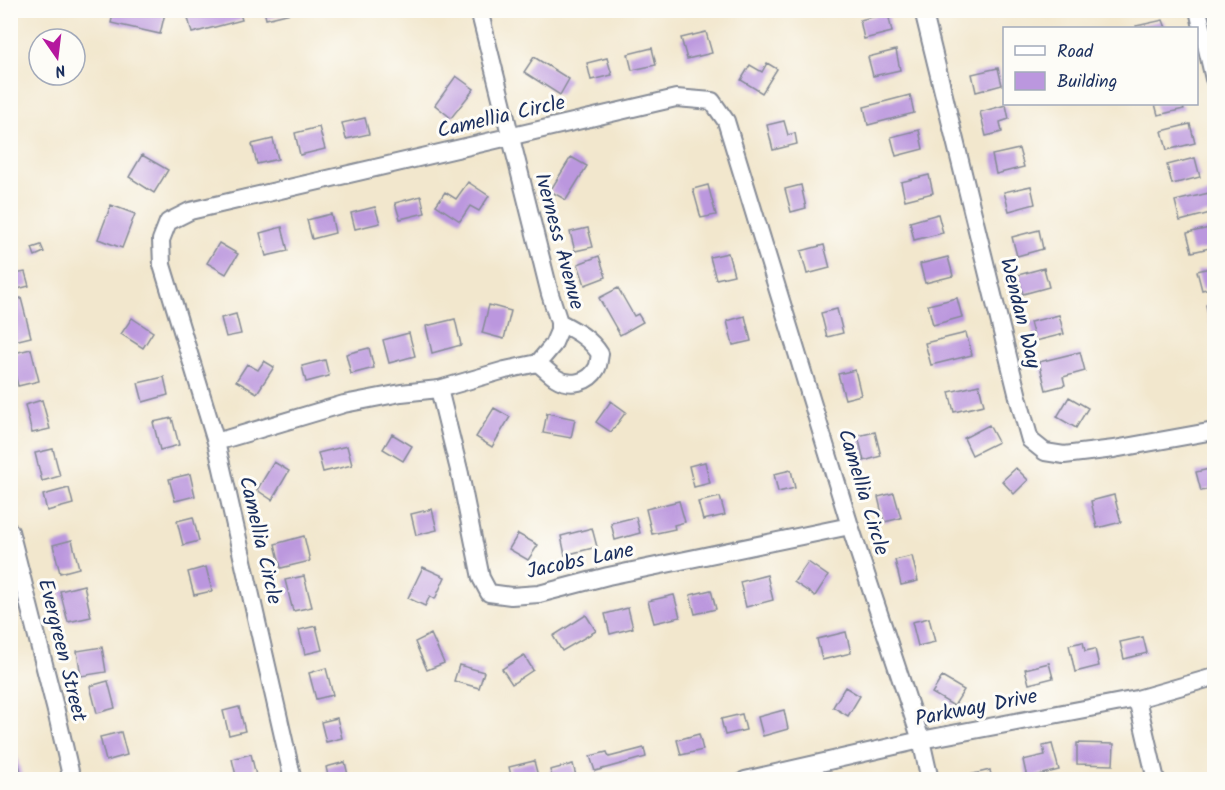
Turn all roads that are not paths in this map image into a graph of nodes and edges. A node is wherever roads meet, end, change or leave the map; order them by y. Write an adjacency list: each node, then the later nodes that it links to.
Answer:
1 (479, 10): 5 (street, Iverness Avenue)
2 (923, 10): 9 (street, Wendan Way)
3 (1198, 10): 4 (street)
4 (1215, 79)
5 (510, 136): 6 (street, Iverness Avenue); 10 (street, Camellia Circle); 11 (street, Camellia Circle)
6 (559, 322): 7 (street, Iverness Avenue); 7 (street)
7 (538, 363): 8 (street)
8 (439, 389): 10 (street); 11 (street, Jacobs Lane)
9 (1215, 431)
10 (216, 442): 17 (street, Camellia Circle)
11 (850, 526): 15 (street, Camellia Circle)
12 (10, 531): 16 (street, Evergreen Street)
13 (1215, 677): 14 (street, Parkway Drive)
14 (1137, 699): 15 (street, Parkway Drive); 20 (street)
15 (921, 740): 18 (street, Parkway Drive); 19 (street, Camellia Circle)
16 (72, 780)
17 (294, 780)
18 (745, 780)
19 (930, 780)
20 (1156, 780)

